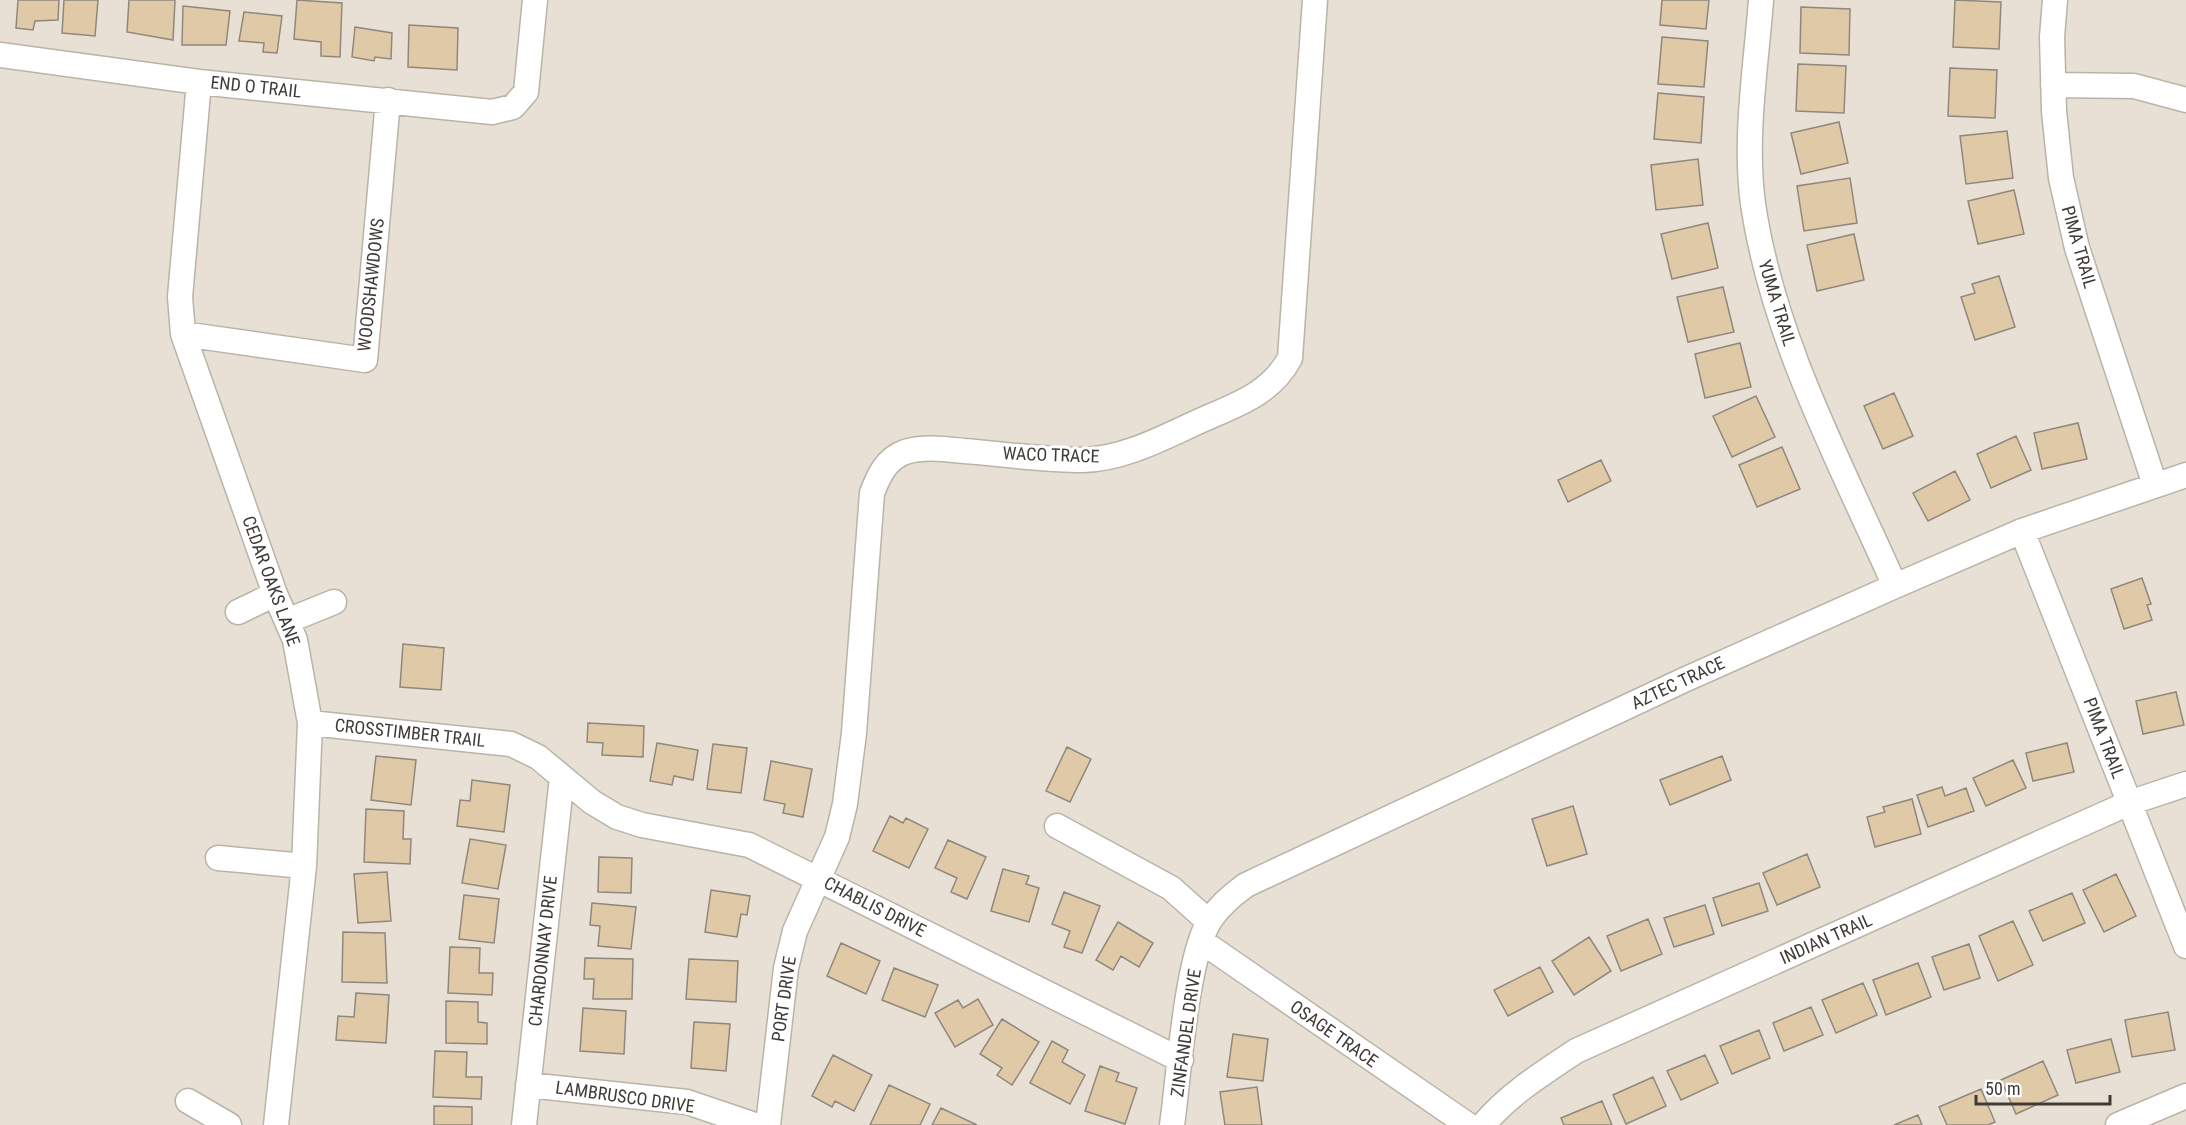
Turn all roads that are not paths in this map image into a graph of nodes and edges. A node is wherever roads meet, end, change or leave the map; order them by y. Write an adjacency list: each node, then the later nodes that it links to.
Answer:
1 (535, 0): 8 (street, END O TRAIL)
2 (1315, 0): 26 (street, WACO TRACE)
3 (1761, 0): 14 (street, YUMA TRAIL)
4 (2055, 0): 7 (street, PIMA TRAIL)
5 (0, 56): 6 (street, END O TRAIL)
6 (199, 82): 8 (street, END O TRAIL); 10 (street, CEDAR OAKS LANE)
7 (2053, 85): 9 (street); 12 (street, PIMA TRAIL)
8 (388, 100): 10 (street, WOODSHAWDOWS)
9 (2186, 100)
10 (183, 334): 15 (street, CEDAR OAKS LANE)
11 (2186, 475): 12 (street, AZTEC TRACE)
12 (2155, 485): 13 (street, AZTEC TRACE)
13 (2022, 531): 14 (street, AZTEC TRACE); 22 (street, PIMA TRAIL)
14 (1894, 586): 27 (street, AZTEC TRACE)
15 (275, 594): 17 (street); 18 (street, CEDAR OAKS LANE)
16 (334, 602): 18 (street)
17 (238, 612)
18 (286, 621): 19 (street, CEDAR OAKS LANE)
19 (310, 723): 20 (street, CROSSTIMBER TRAIL); 25 (street, CEDAR OAKS LANE)
20 (562, 777): 26 (street, CHABLIS DRIVE); 30 (street, CHARDONNAY DRIVE)
21 (2186, 784): 22 (street, INDIAN TRAIL)
22 (2129, 803): 28 (street, PIMA TRAIL); 40 (street, INDIAN TRAIL)
23 (1057, 826): 27 (street, OSAGE TRACE)
24 (219, 858): 25 (street)
25 (304, 866): 34 (street, CEDAR OAKS LANE)
26 (818, 878): 29 (street, CHABLIS DRIVE); 37 (street, PORT DRIVE)
27 (1205, 931): 29 (street, ZINFANDEL DRIVE); 39 (street, OSAGE TRACE)
28 (2186, 946)
29 (1181, 1060): 38 (street, ZINFANDEL DRIVE)
30 (528, 1085): 35 (street, CHARDONNAY DRIVE); 36 (street, LAMBRUSCO DRIVE)
31 (2186, 1096): 41 (street)
32 (188, 1101): 33 (street)
33 (229, 1125)
34 (276, 1125)
35 (524, 1125)
36 (755, 1125)
37 (768, 1125)
38 (1172, 1125)
39 (1468, 1125)
40 (1483, 1125)
41 (2118, 1125)

